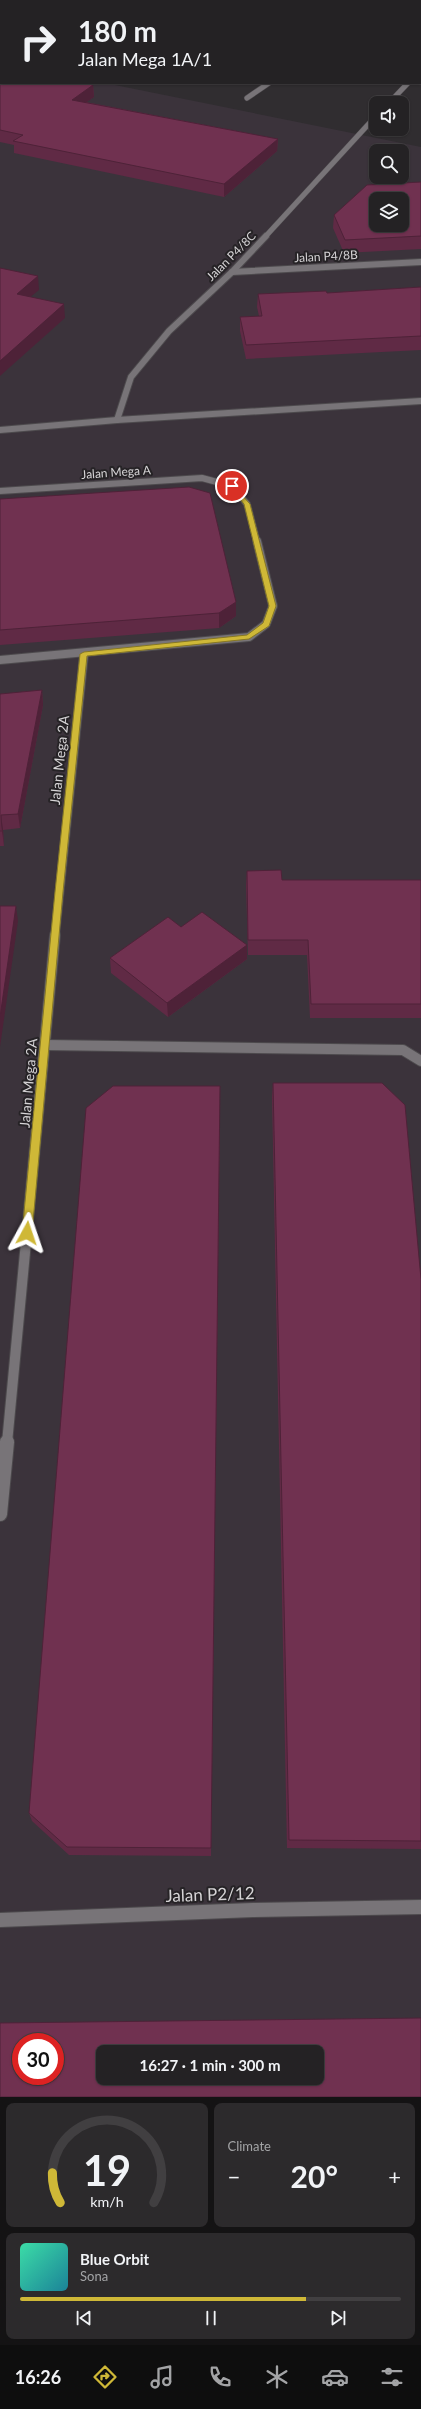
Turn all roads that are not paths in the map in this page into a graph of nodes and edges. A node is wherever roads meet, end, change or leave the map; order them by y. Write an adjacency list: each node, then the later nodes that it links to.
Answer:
1 (268, 84): 4 (street)
2 (407, 84): 3 (street)
3 (396, 96)
4 (247, 98)
5 (369, 124): 7 (street, Jalan P4/8C)
6 (421, 262): 7 (street, Jalan P4/8B)
7 (232, 272): 9 (street, Jalan P4/8C)
8 (421, 401): 9 (street)
9 (117, 420): 10 (street)
10 (0, 430)
11 (0, 491): 12 (street, Jalan Mega A)
12 (84, 654): 13 (street); 14 (street, Jalan Mega 2A)
13 (0, 660)
14 (45, 1045): 15 (street); 16 (street, Jalan Mega 2A)
15 (421, 1061)
16 (0, 1514)
17 (421, 1907): 18 (street, Jalan P2/12)
18 (0, 1920)

